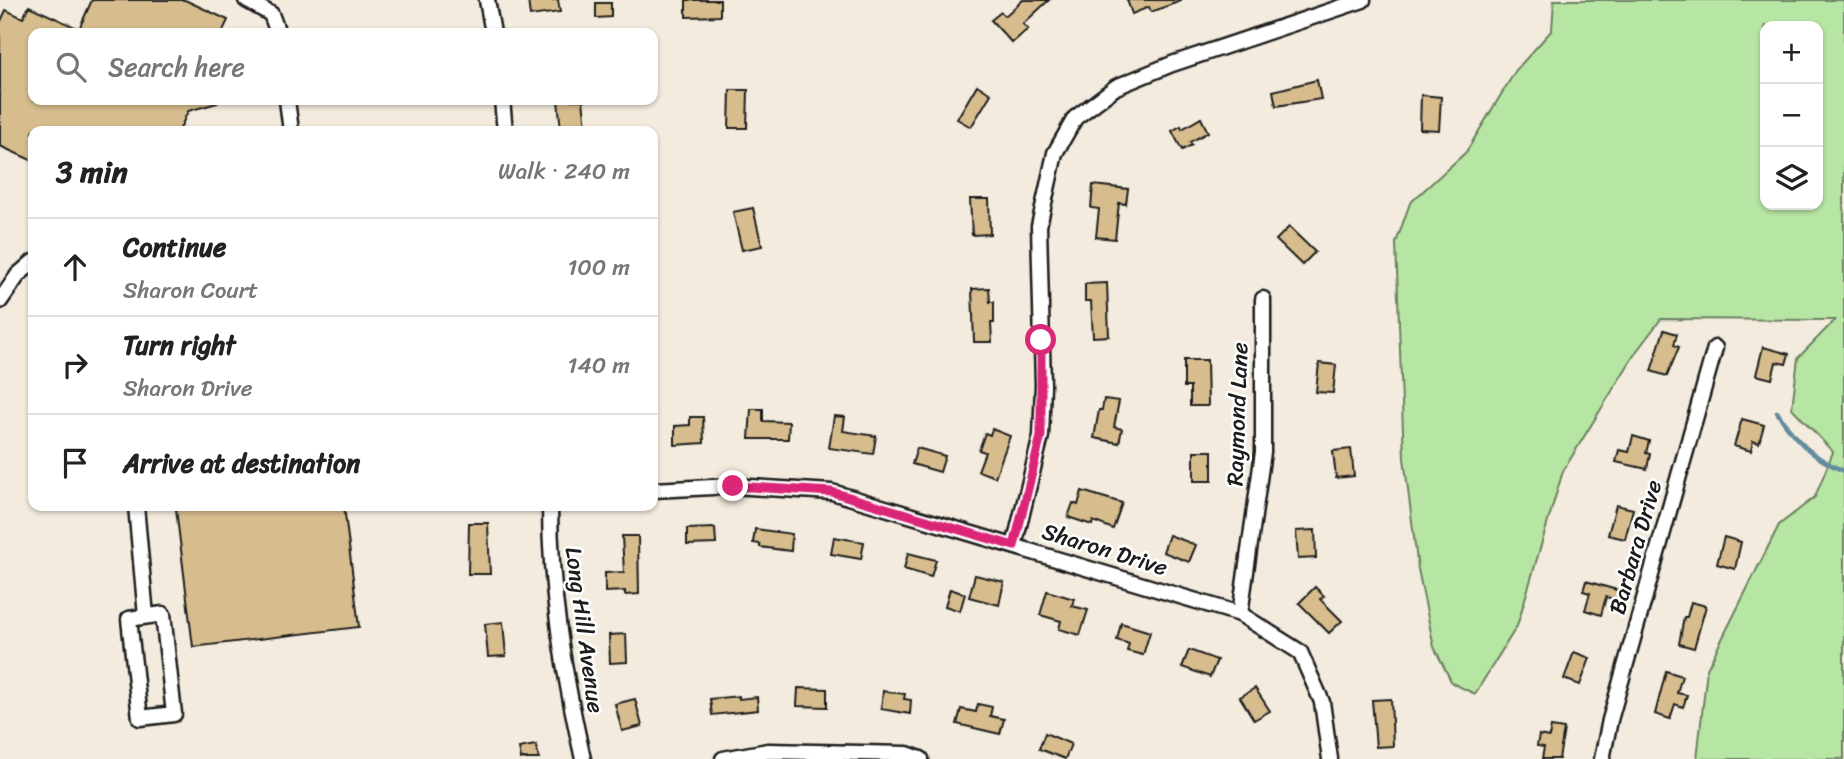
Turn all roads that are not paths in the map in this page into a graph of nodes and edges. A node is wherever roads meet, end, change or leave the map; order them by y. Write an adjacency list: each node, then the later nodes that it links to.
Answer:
1 (246, 0): 4 (street)
2 (487, 0): 5 (street)
3 (1363, 0): 17 (street)
4 (276, 28)
5 (492, 28)
6 (288, 105): 8 (street)
7 (502, 105): 9 (street)
8 (290, 126)
9 (505, 126)
10 (28, 266): 12 (street)
11 (1264, 299): 18 (street, Raymond Lane)
12 (0, 301)
13 (1715, 348): 24 (street, Barbara Drive)
14 (658, 491): 17 (street, Sharon Drive)
15 (136, 511): 19 (street)
16 (550, 511): 20 (street, Long Hill Avenue)
17 (1014, 546): 18 (street, Sharon Drive)
18 (1240, 614): 23 (street, Sharon Drive)
19 (146, 616): 19 (street)
20 (583, 759)
21 (723, 759): 22 (street)
22 (921, 759)
23 (1330, 759)
24 (1602, 759)

